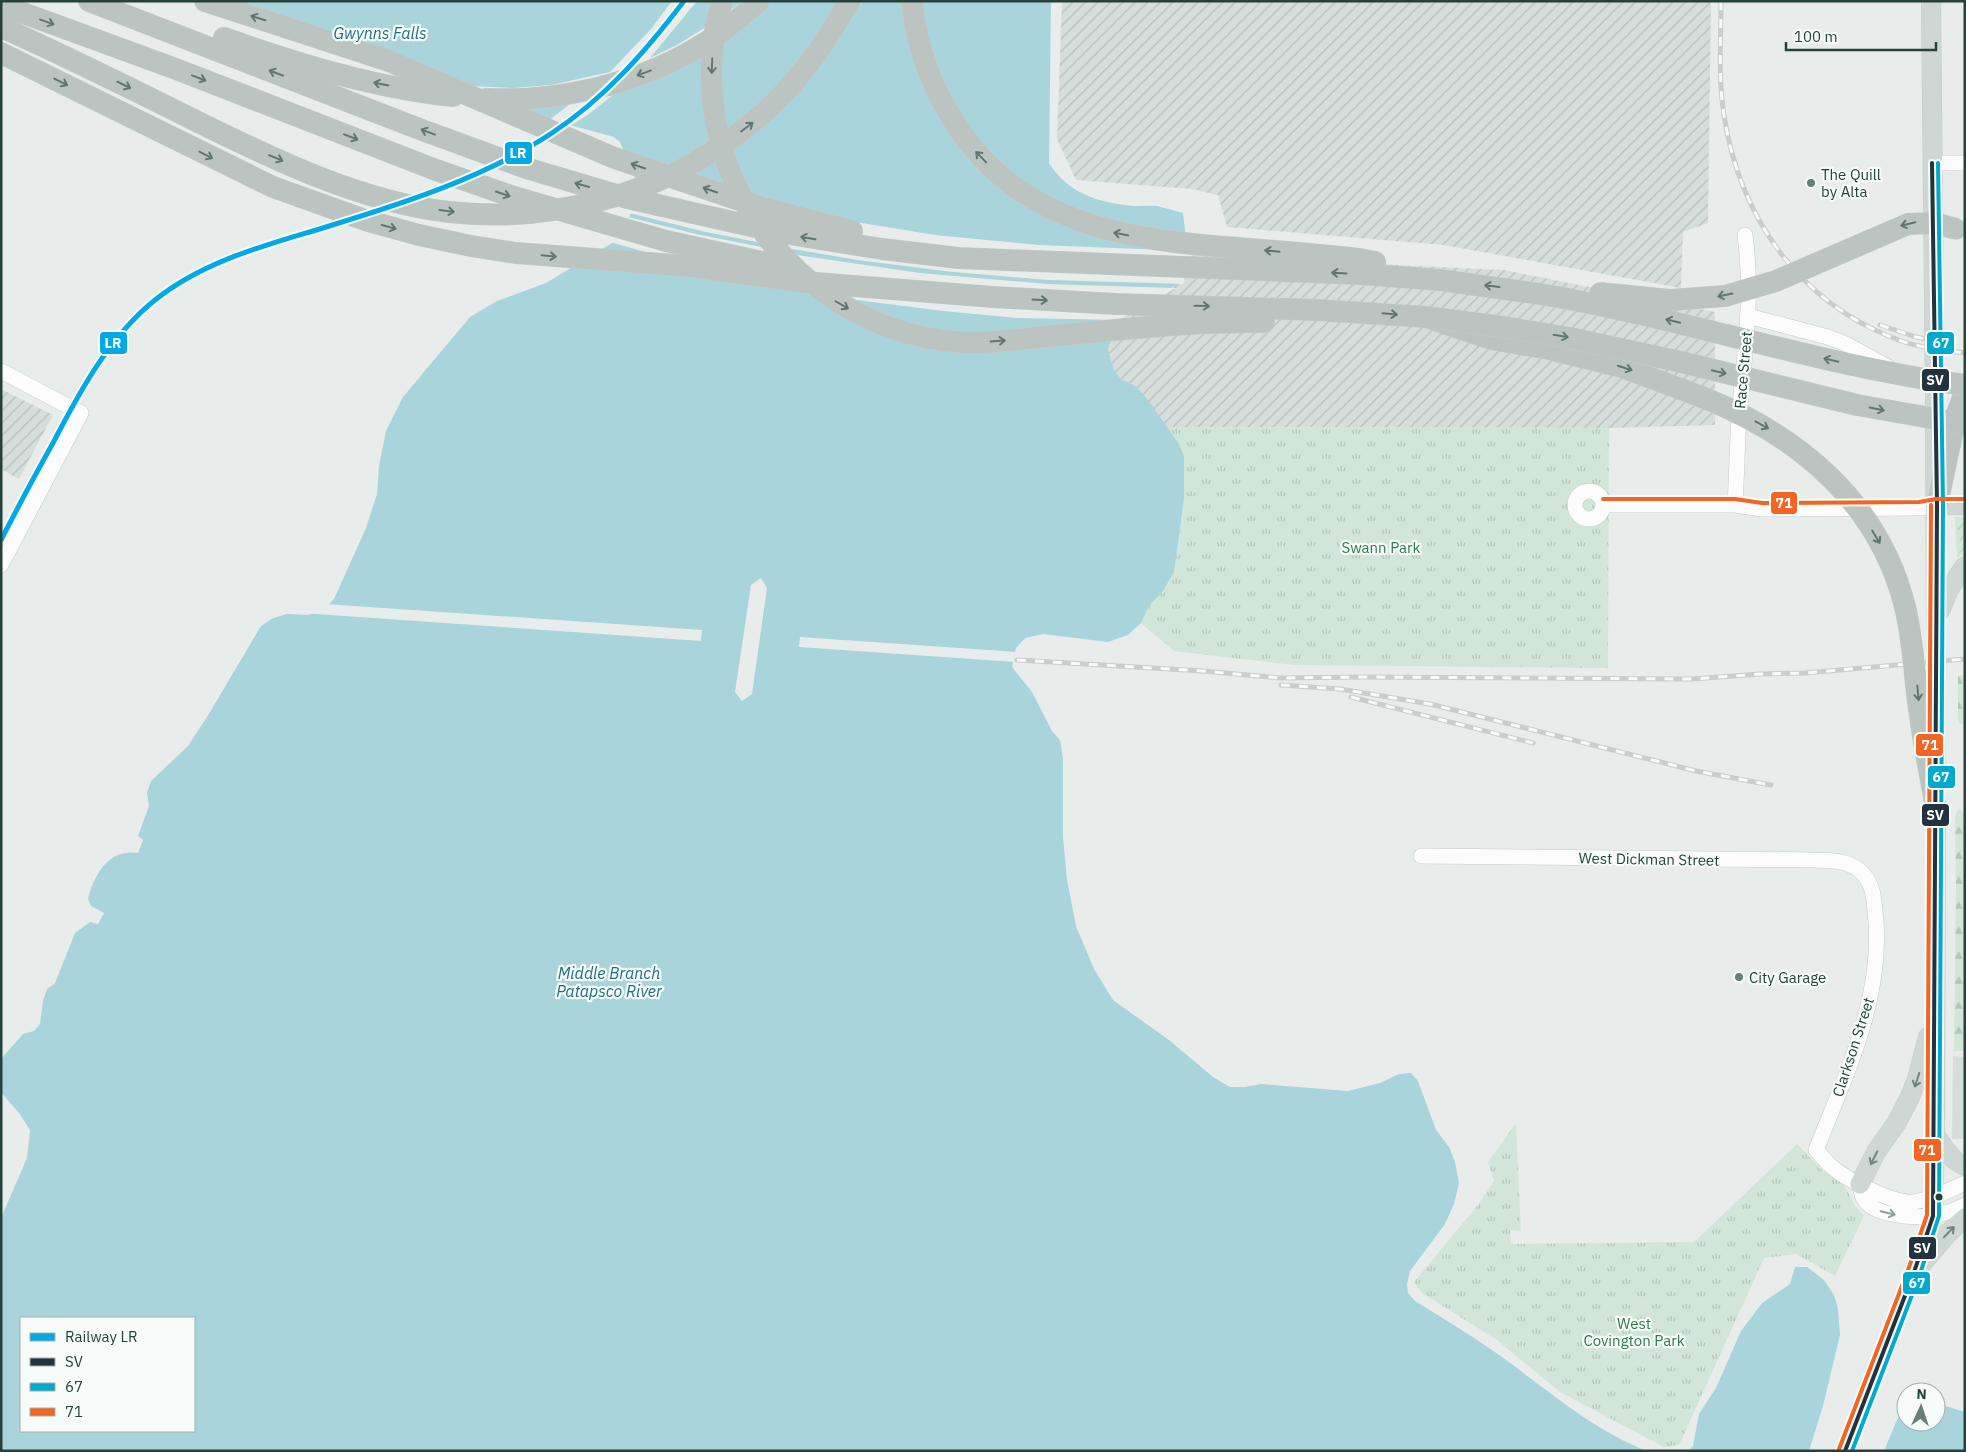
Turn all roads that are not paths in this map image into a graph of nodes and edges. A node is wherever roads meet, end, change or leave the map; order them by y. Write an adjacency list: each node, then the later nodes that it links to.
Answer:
1 (89, 1): 17 (highway, one-way to 1)
2 (119, 1): 5 (highway, one-way to 2)
3 (205, 1): 17 (highway, one-way to 3)
4 (722, 1): 21 (highway, one-way to 21)
5 (759, 1)
6 (850, 1): 11 (highway, one-way to 6)
7 (912, 1): 18 (highway, one-way to 7)
8 (1931, 1): 13 (main road)
9 (1942, 1): 13 (main road)
10 (1, 5): 19 (highway, one-way to 19)
11 (1, 27)
12 (1, 53): 19 (highway, one-way to 19)
13 (1932, 163): 14 (street); 30 (main road, bridge)
14 (1965, 163)
15 (1965, 234): 20 (highway, one-way to 20, bridge)
16 (1745, 235): 22 (street, Race Street)
17 (1065, 264): 18 (highway, one-way to 17)
18 (1440, 280): 20 (highway, one-way to 18)
19 (922, 290): 21 (highway, one-way to 21)
20 (1540, 294): 25 (highway, one-way to 20, bridge)
21 (1354, 312): 23 (highway, one-way to 23)
22 (1748, 316): 25 (street); 29 (street, Race Street)
23 (1426, 318): 27 (highway, one-way to 27, bridge); 35 (highway, one-way to 35, bridge)
24 (1, 371): 32 (street)
25 (1965, 384)
26 (1965, 392): 30 (highway)
27 (1965, 424)
28 (1603, 504): 29 (street)
29 (1735, 505): 30 (street)
30 (1937, 505): 31 (main road); 34 (main road)
31 (1965, 505)
32 (1, 565)
33 (1965, 566): 34 (main road)
34 (1936, 619): 35 (main road, bridge)
35 (1936, 809): 38 (main road)
36 (1421, 856): 37 (street, West Dickman Street)
37 (1869, 882): 42 (street, Clarkson Street)
38 (1936, 999): 39 (main road); 42 (main road, one-way to 42)
39 (1935, 1135): 40 (main road); 43 (main road)
40 (1965, 1166)
41 (1965, 1183): 43 (street)
42 (1860, 1184): 43 (street); 45 (street, one-way to 45)
43 (1934, 1196): 45 (main road)
44 (1965, 1205): 45 (street)
45 (1933, 1216): 47 (main road)
46 (1965, 1218): 47 (main road, one-way to 46)
47 (1913, 1275): 48 (main road)
48 (1844, 1451)

